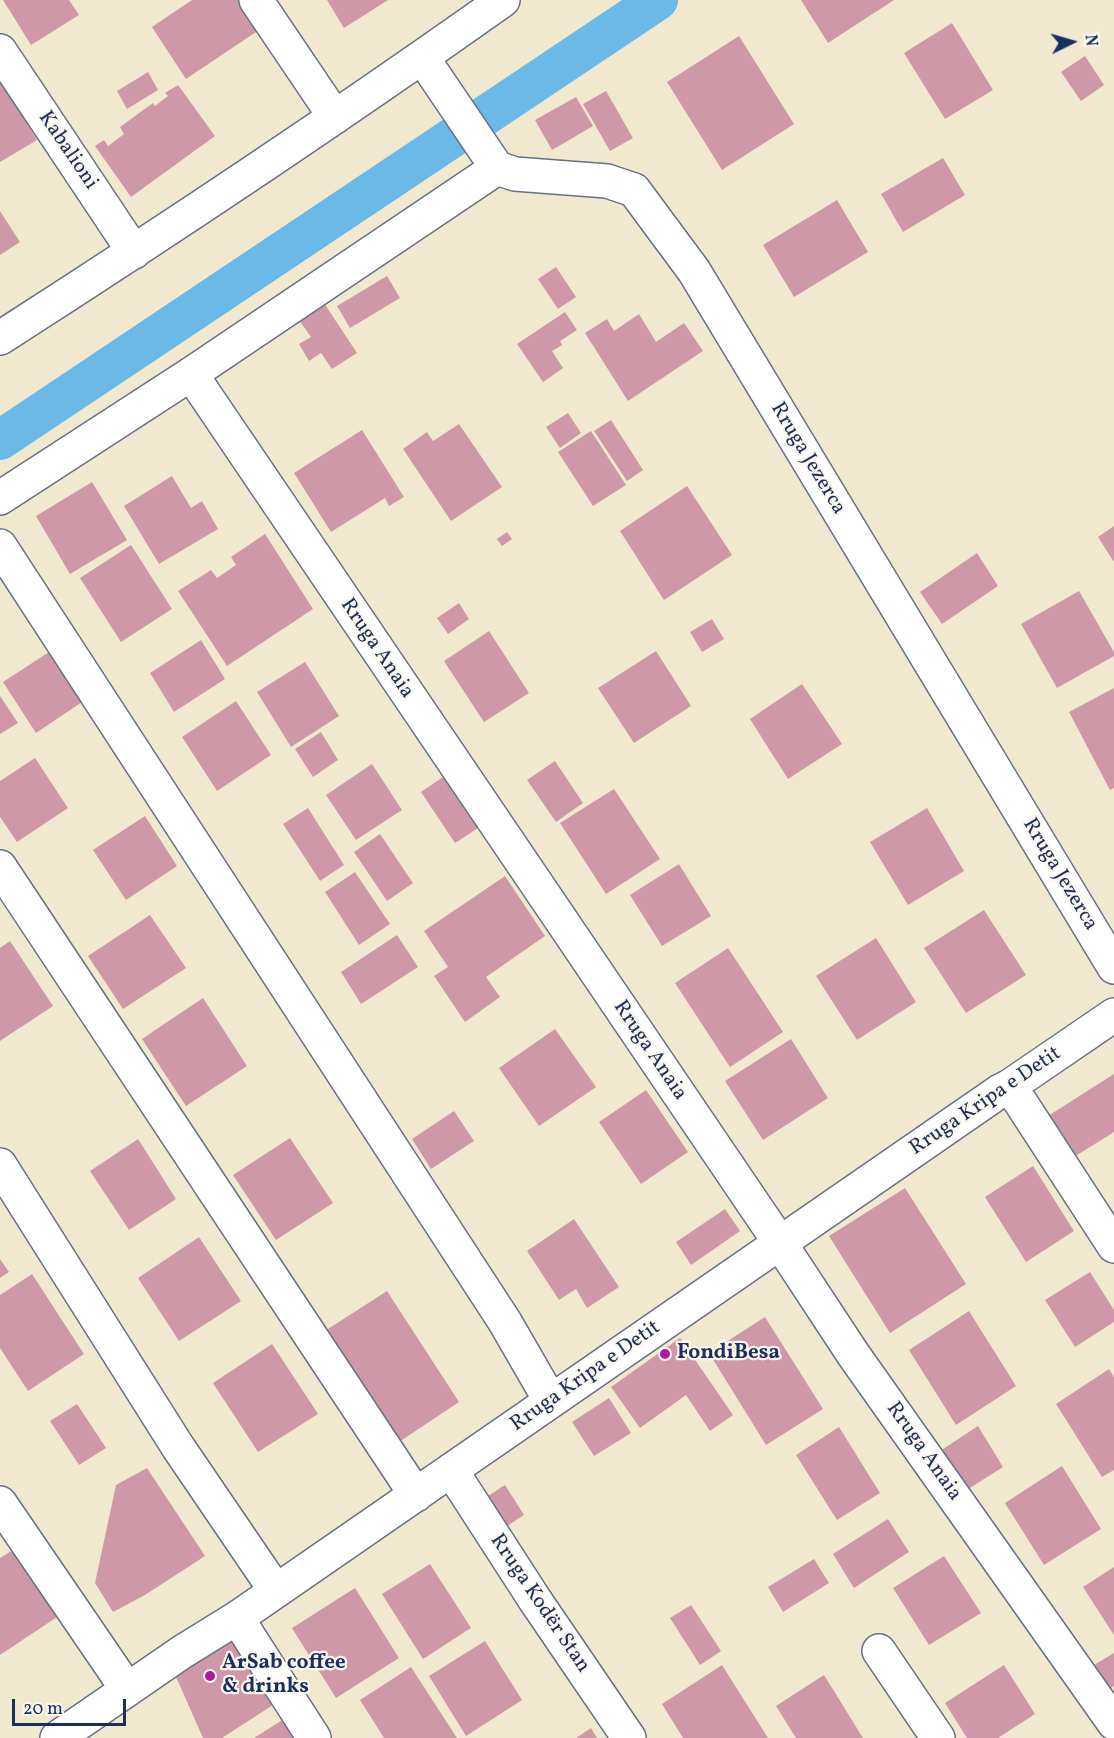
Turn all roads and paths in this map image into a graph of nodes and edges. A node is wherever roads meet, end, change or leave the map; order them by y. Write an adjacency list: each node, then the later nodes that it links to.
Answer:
1 (256, 0): 5 (street)
2 (503, 0): 4 (street)
3 (0, 51): 7 (street, Kabalioni)
4 (422, 57): 5 (street); 6 (street)
5 (335, 117): 7 (street)
6 (491, 161): 9 (street); 13 (street, Rruga Jezerca)
7 (134, 252): 8 (street)
8 (0, 338)
9 (191, 375): 10 (street); 17 (street, Rruga Anaia)
10 (0, 498)
11 (0, 546): 19 (street)
12 (0, 867): 21 (street)
13 (1114, 967)
14 (1114, 1015): 15 (street, Rruga Kripa e Detit)
15 (1011, 1086): 17 (street, Rruga Kripa e Detit); 18 (street)
16 (0, 1165): 23 (street)
17 (780, 1243): 19 (street, Rruga Kripa e Detit); 27 (street, Rruga Anaia)
18 (1114, 1246)
19 (550, 1400): 20 (street, Rruga Kripa e Detit)
20 (451, 1470): 21 (street, Rruga Kripa e Detit); 30 (street, Rruga Kodër Stan)
21 (416, 1495): 23 (street, Rruga Kripa e Detit)
22 (0, 1503): 26 (street)
23 (276, 1591): 24 (street, Rruga Kripa e Detit)
24 (237, 1618): 26 (street, Rruga Kripa e Detit); 29 (street)
25 (879, 1652): 31 (street)
26 (128, 1689): 28 (street, Rruga Kripa e Detit)
27 (1114, 1723)
28 (57, 1738)
29 (314, 1738)
30 (629, 1738)
31 (938, 1738)

